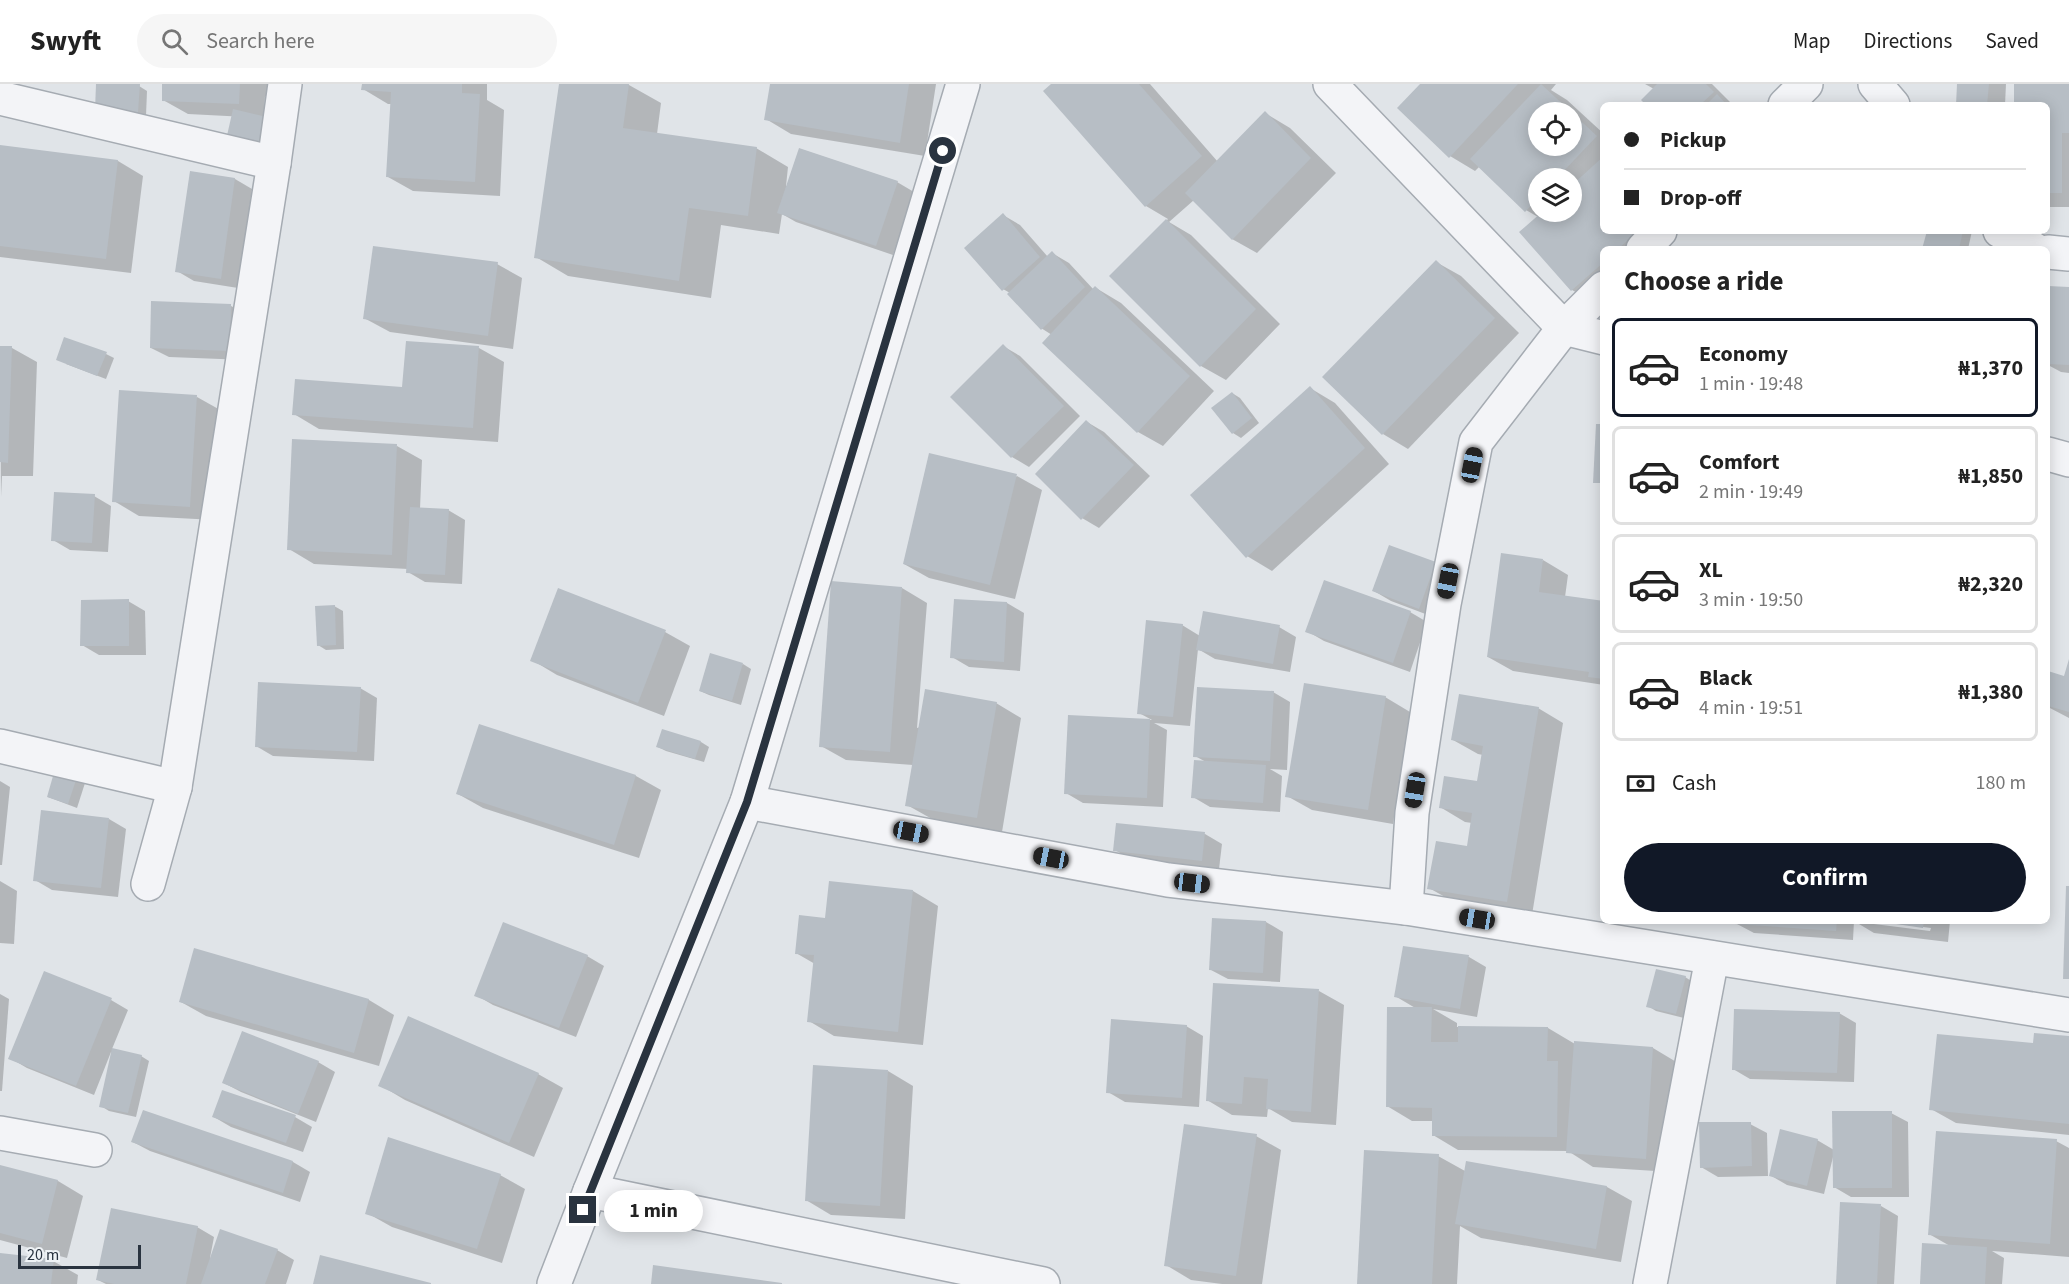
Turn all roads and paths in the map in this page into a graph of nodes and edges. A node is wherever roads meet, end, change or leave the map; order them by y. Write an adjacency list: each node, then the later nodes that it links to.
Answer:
1 (285, 84): 9 (street)
2 (963, 84): 23 (street)
3 (1330, 84): 17 (street)
4 (1806, 84): 7 (street)
5 (1875, 84): 8 (street)
6 (0, 98): 9 (street)
7 (1788, 102)
8 (1890, 102)
9 (274, 163): 22 (street)
10 (1657, 234): 12 (street)
11 (2006, 234): 13 (street)
12 (1645, 246)
13 (2028, 246)
14 (2050, 252): 15 (street)
15 (2069, 254)
16 (1600, 292): 17 (street)
17 (1564, 328): 18 (street); 25 (street)
18 (1600, 337)
19 (2050, 455): 20 (street)
20 (2069, 460)
21 (0, 746): 22 (street)
22 (175, 787): 24 (street)
23 (747, 802): 25 (street); 30 (street)
24 (148, 884)
25 (1406, 908): 26 (street)
26 (1712, 958): 27 (street); 34 (street)
27 (2069, 1015)
28 (0, 1133): 29 (street)
29 (95, 1150)
30 (590, 1191): 31 (street); 32 (street)
31 (1011, 1281): 33 (street)
32 (555, 1284)
33 (1043, 1284)
34 (1650, 1284)

